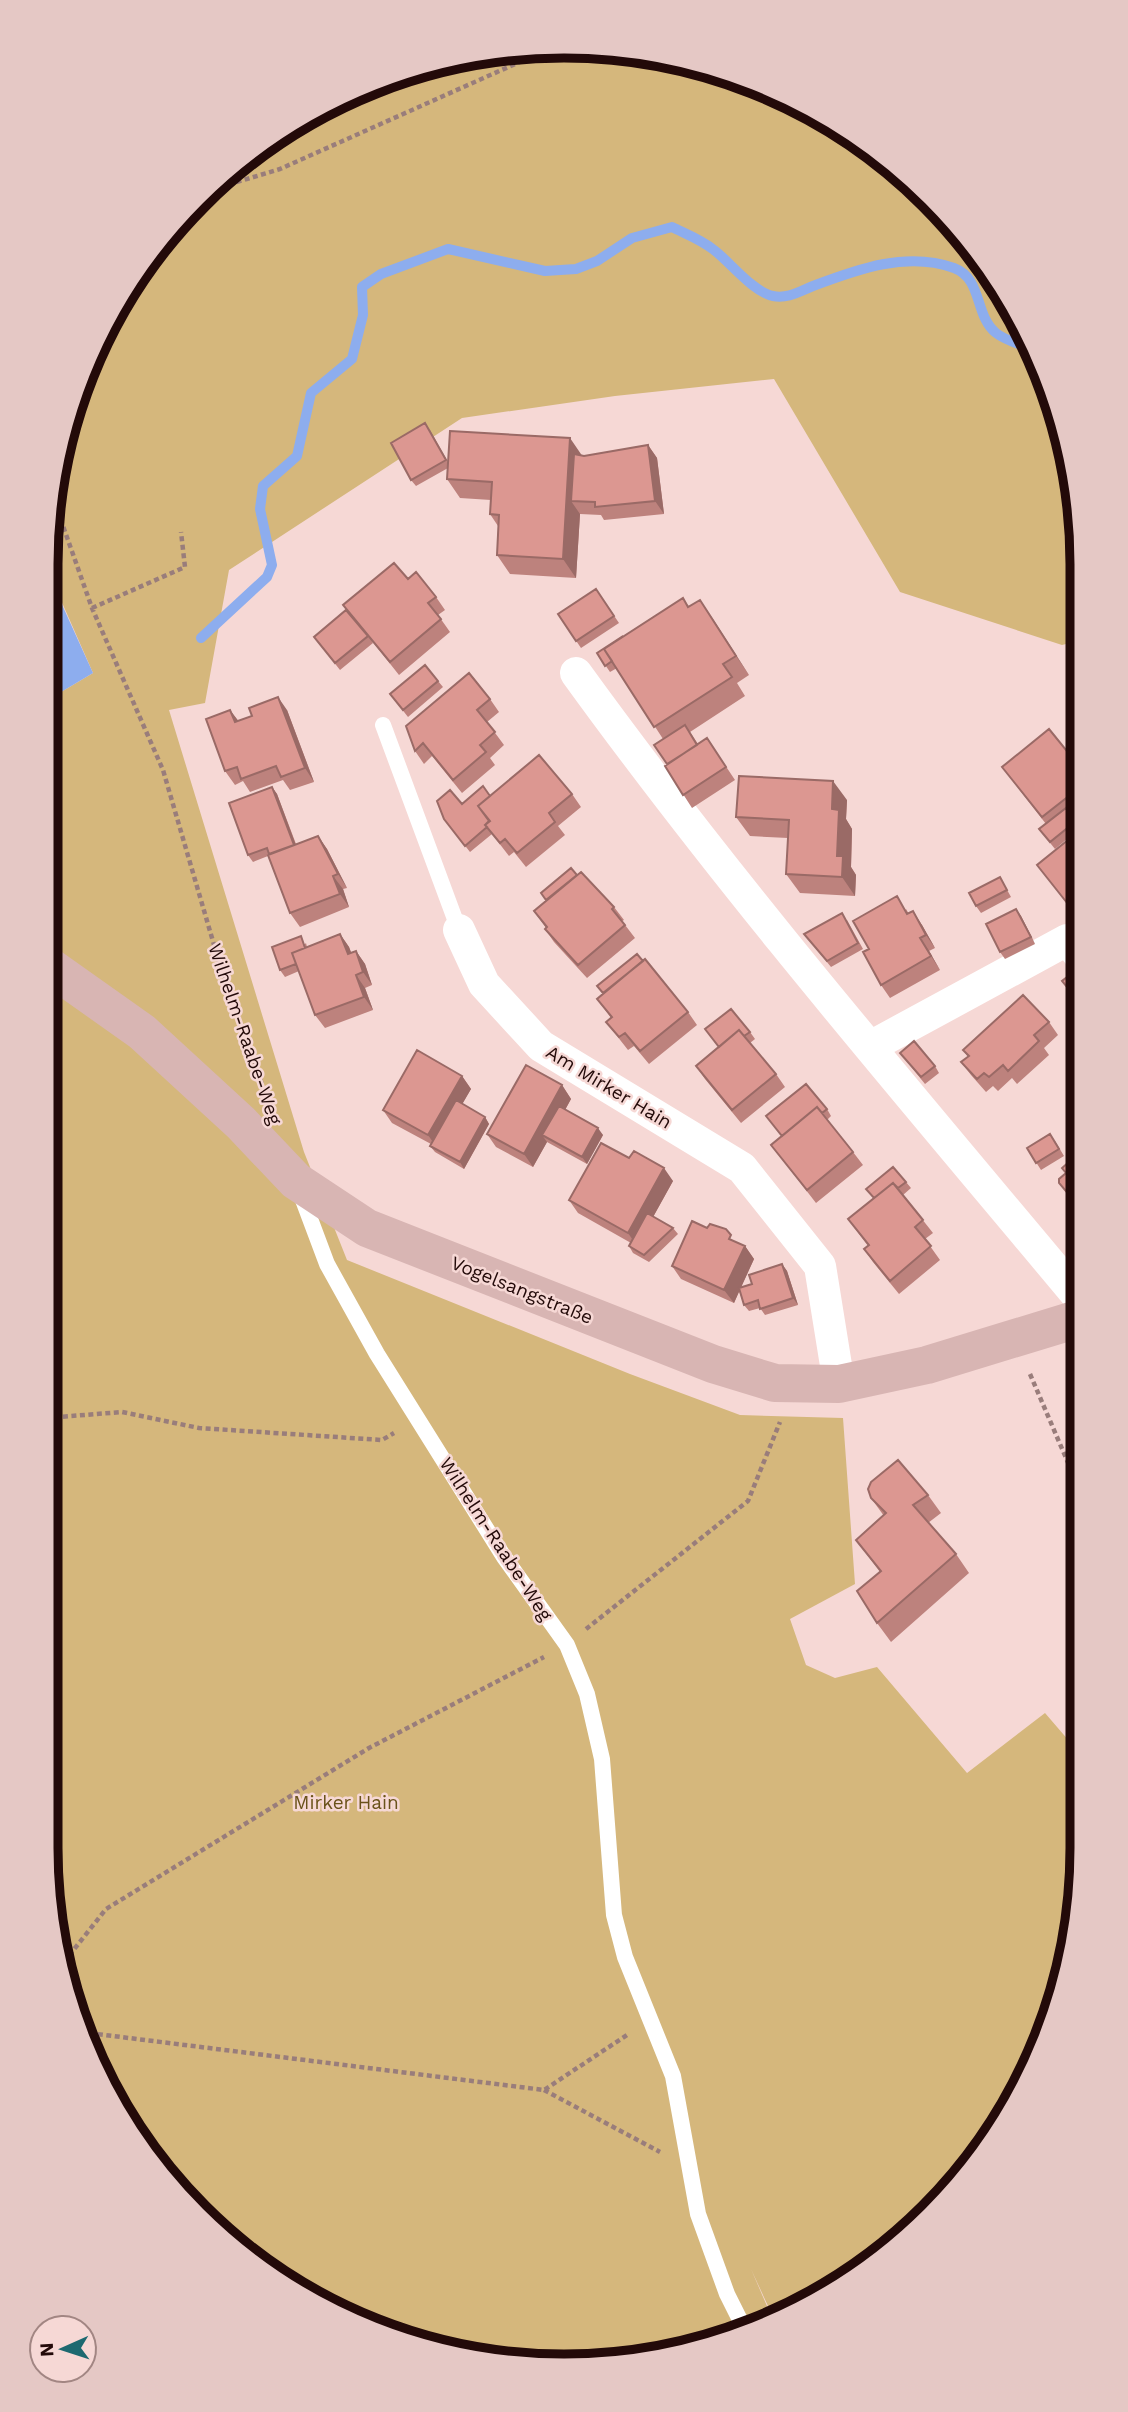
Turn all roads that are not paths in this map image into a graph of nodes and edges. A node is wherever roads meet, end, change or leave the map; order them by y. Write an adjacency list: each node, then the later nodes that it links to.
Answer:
1 (576, 673): 6 (street)
2 (383, 725): 3 (lane, Am Mirker Hain)
3 (459, 930): 10 (street, Am Mirker Hain)
4 (1070, 944): 6 (street)
5 (58, 972): 7 (street, Vogelsangstraße)
6 (870, 1047): 8 (street)
7 (296, 1181): 10 (street, Vogelsangstraße); 11 (lane, Wilhelm-Raabe-Weg)
8 (1070, 1287)
9 (1070, 1321): 10 (street, Vogelsangstraße)
10 (839, 1384)
11 (741, 2322)

